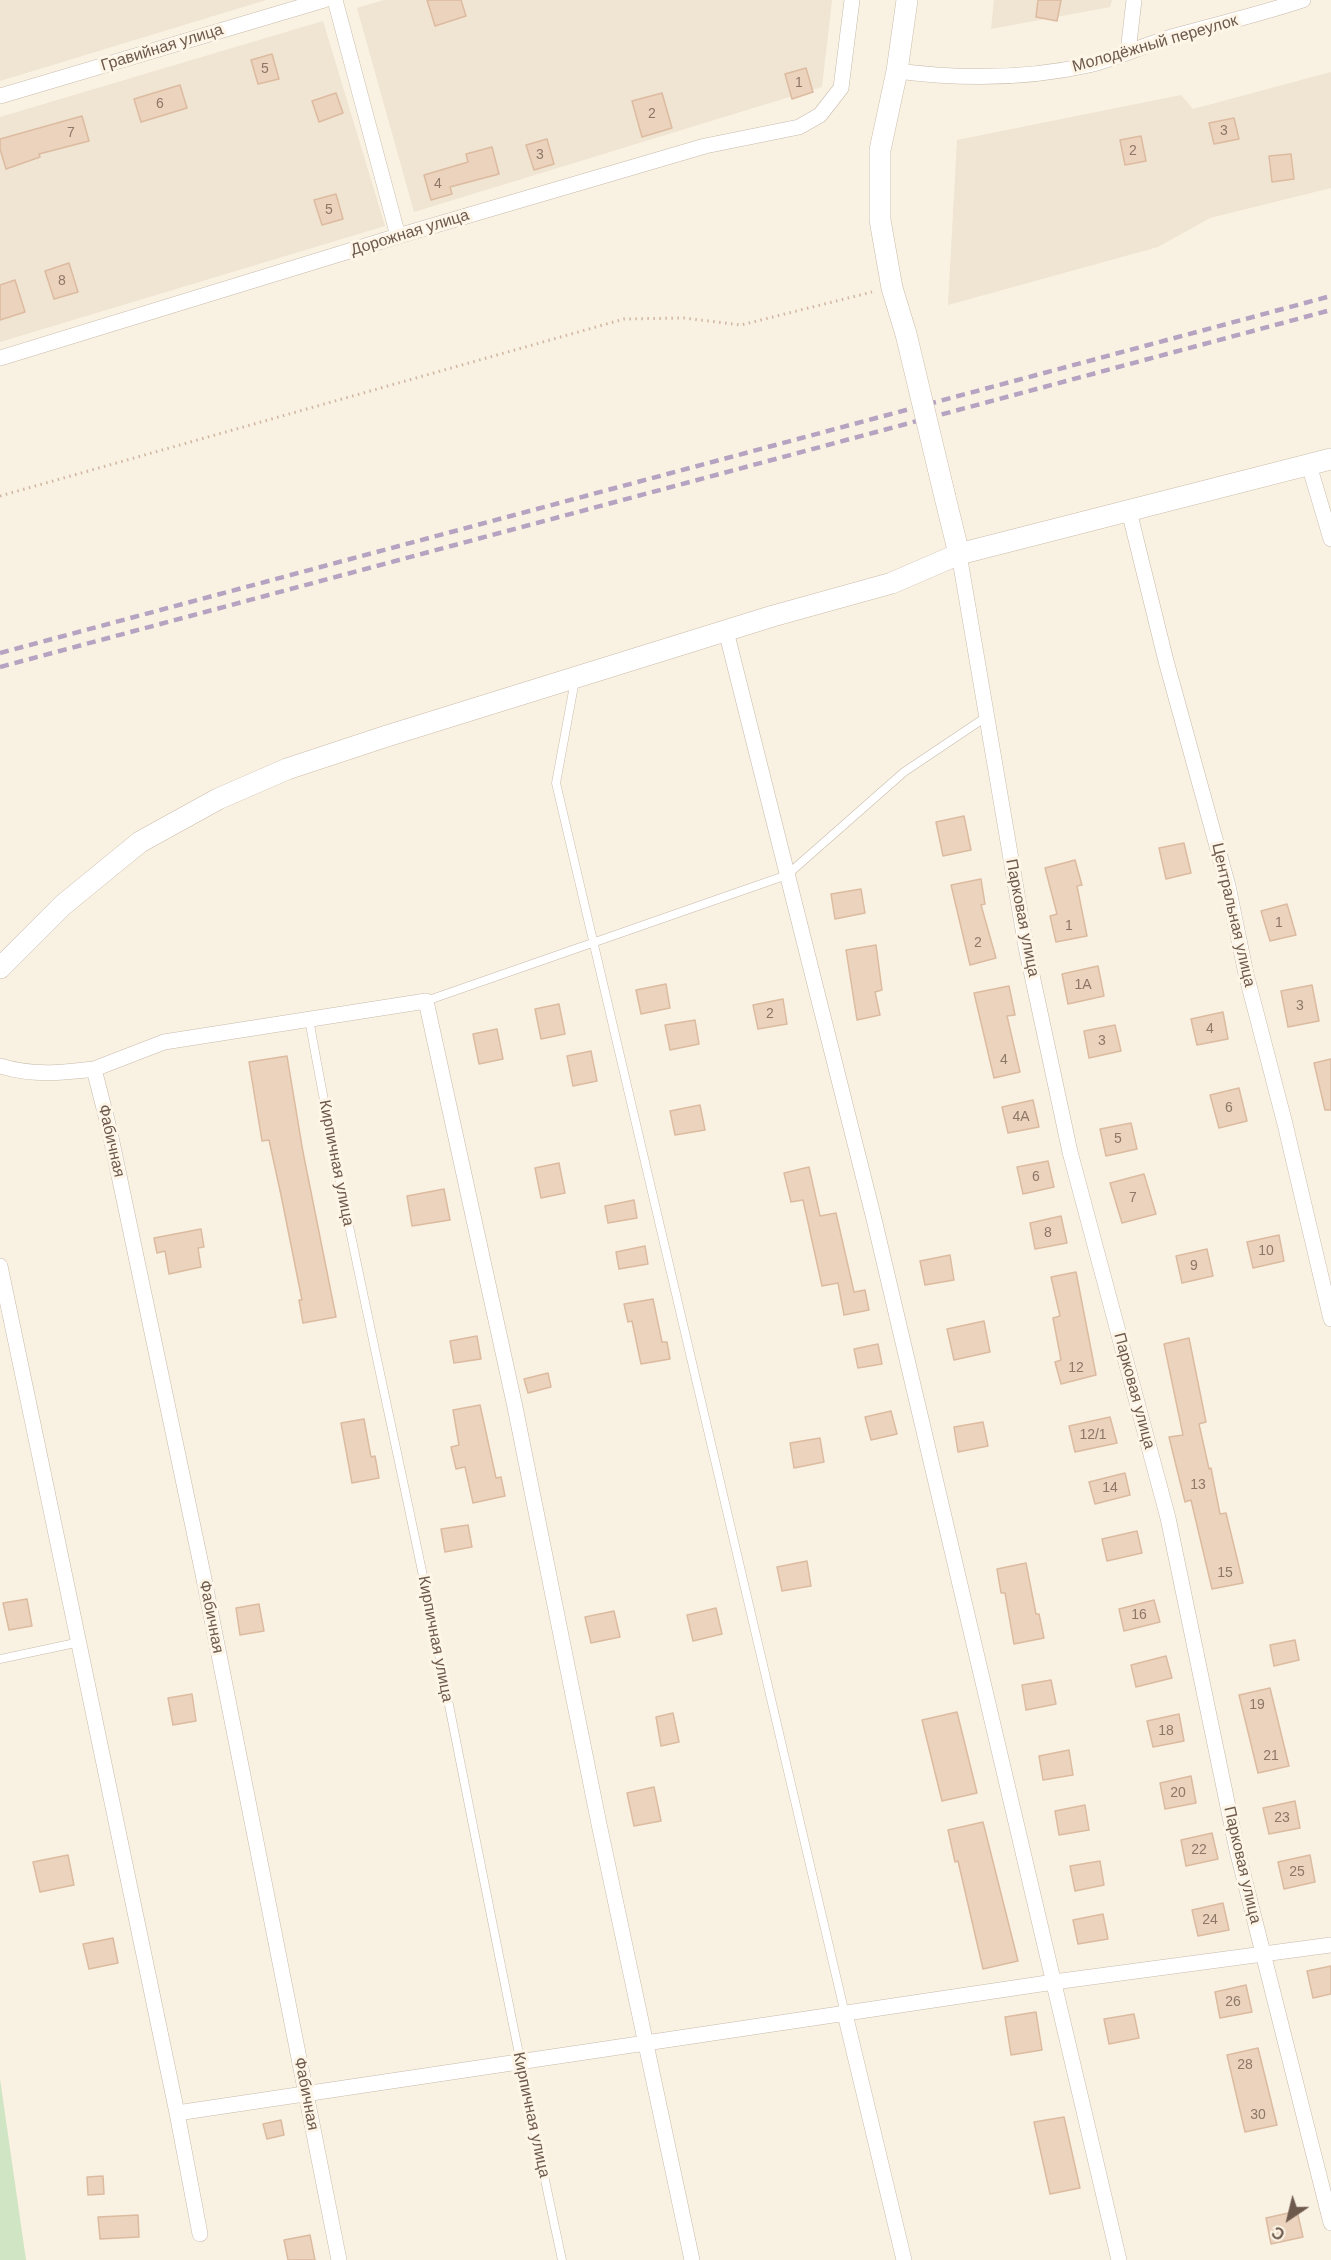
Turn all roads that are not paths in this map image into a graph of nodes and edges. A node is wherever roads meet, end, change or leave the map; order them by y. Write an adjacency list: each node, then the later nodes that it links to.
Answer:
1 (324, 0): 9 (street, Гравийная улица)
2 (335, 0): 10 (street)
3 (852, 0): 10 (street, Дорожная улица)
4 (907, 0): 8 (street)
5 (1134, 0): 7 (street)
6 (1304, 0): 7 (street, Молодёжный переулок)
7 (1128, 52): 8 (street, Молодёжный переулок)
8 (897, 72): 17 (street, bridge)
9 (0, 96)
10 (398, 236): 11 (street, Дорожная улица)
11 (0, 358)
12 (1331, 459): 13 (street)
13 (1309, 465): 14 (street); 15 (street)
14 (1129, 511): 17 (street); 29 (street, Центральная улица)
15 (1328, 520): 16 (street)
16 (1331, 539)
17 (959, 554): 18 (street); 20 (street, Парковая улица)
18 (726, 631): 19 (street); 21 (street)
19 (575, 678): 22 (lane); 23 (street)
20 (986, 717): 21 (lane); 33 (street, Парковая улица)
21 (787, 875): 22 (lane); 34 (street)
22 (595, 945): 24 (lane); 35 (lane)
23 (0, 968)
24 (426, 1001): 25 (street); 36 (street)
25 (309, 1017): 27 (street); 37 (lane, Кирпичная улица)
26 (0, 1066): 27 (street)
27 (94, 1069): 38 (street, Фабичная)
28 (0, 1266): 30 (street)
29 (1331, 1319)
30 (80, 1642): 31 (lane); 39 (street)
31 (0, 1659)
32 (1331, 1945): 33 (street)
33 (1263, 1952): 34 (street); 40 (street, Парковая улица)
34 (1054, 1982): 35 (street); 46 (street)
35 (844, 2014): 36 (street); 45 (street)
36 (648, 2042): 37 (street); 44 (street)
37 (520, 2062): 38 (street); 43 (lane, Кирпичная улица)
38 (306, 2095): 39 (street); 42 (street, Фабичная)
39 (177, 2113): 41 (street)
40 (1331, 2223)
41 (200, 2234)
42 (339, 2260)
43 (562, 2260)
44 (692, 2260)
45 (904, 2260)
46 (1119, 2260)

